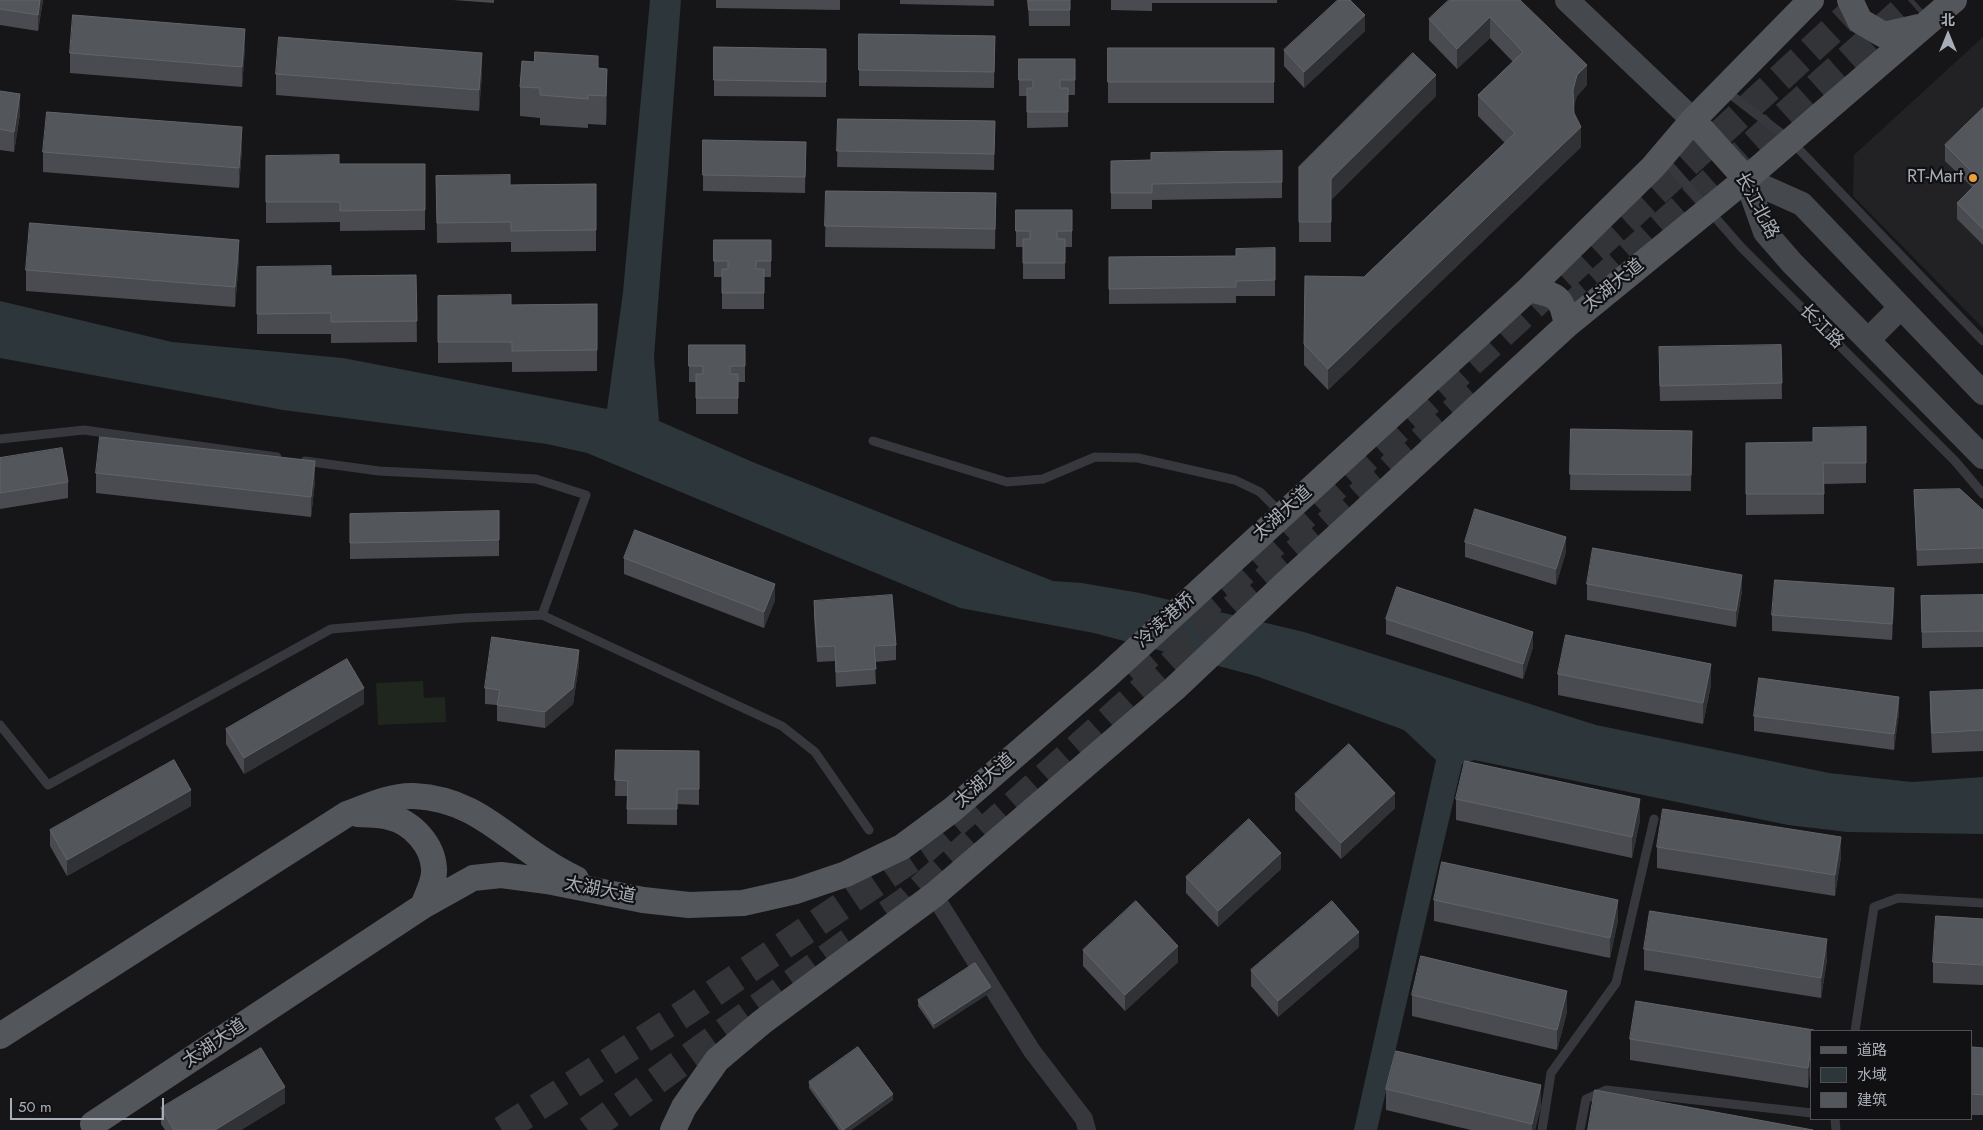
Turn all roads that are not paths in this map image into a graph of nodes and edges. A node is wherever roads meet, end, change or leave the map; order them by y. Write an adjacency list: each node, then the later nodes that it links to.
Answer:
1 (1567, 0): 7 (main road, 长江北路)
2 (1811, 0): 6 (main road, 太湖大道)
3 (1850, 0): 5 (main road)
4 (1954, 0): 5 (main road, 太湖大道)
5 (1924, 26): 8 (main road, 太湖大道)
6 (1724, 89): 7 (main road, 太湖大道); 8 (lane)
7 (1693, 120): 9 (main road, 太湖大道); 10 (main road, 长江北路)
8 (1790, 140): 10 (main road, 太湖大道); 16 (lane)
9 (1662, 156): 11 (lane, 长江路); 12 (main road, 太湖大道)
10 (1746, 179): 11 (main road, 太湖大道); 13 (main road); 15 (main road, 长江北路)
11 (1708, 210): 14 (main road, 太湖大道); 23 (lane, 长江路)
12 (1529, 289): 14 (main road); 24 (main road, 太湖大道)
13 (1900, 308): 15 (main road); 17 (main road)
14 (1567, 325): 33 (main road, 太湖大道)
15 (1868, 340): 20 (main road, 长江北路)
16 (1983, 341)
17 (1983, 393)
18 (0, 439): 21 (lane)
19 (873, 440): 24 (lane)
20 (1983, 457)
21 (290, 459)
22 (300, 460): 26 (lane)
23 (1983, 494)
24 (1283, 515): 25 (main road, 太湖大道)
25 (1226, 567): 27 (main road, 冷渎港桥)
26 (542, 615): 28 (lane); 31 (lane)
27 (1107, 676): 32 (main road, 太湖大道)
28 (0, 726)
29 (347, 814): 32 (main road); 35 (main road); 37 (main road)
30 (1654, 819): 43 (lane)
31 (869, 830)
32 (595, 890): 35 (main road, 太湖大道)
33 (934, 895): 39 (main road); 42 (street)
34 (1983, 903): 36 (lane)
35 (423, 906): 40 (main road, 太湖大道)
36 (1855, 1030)
37 (0, 1036)
38 (1810, 1113): 44 (lane)
39 (683, 1119): 41 (main road)
40 (93, 1124)
41 (672, 1130)
42 (1087, 1130)
43 (1542, 1130)
44 (1580, 1130)

